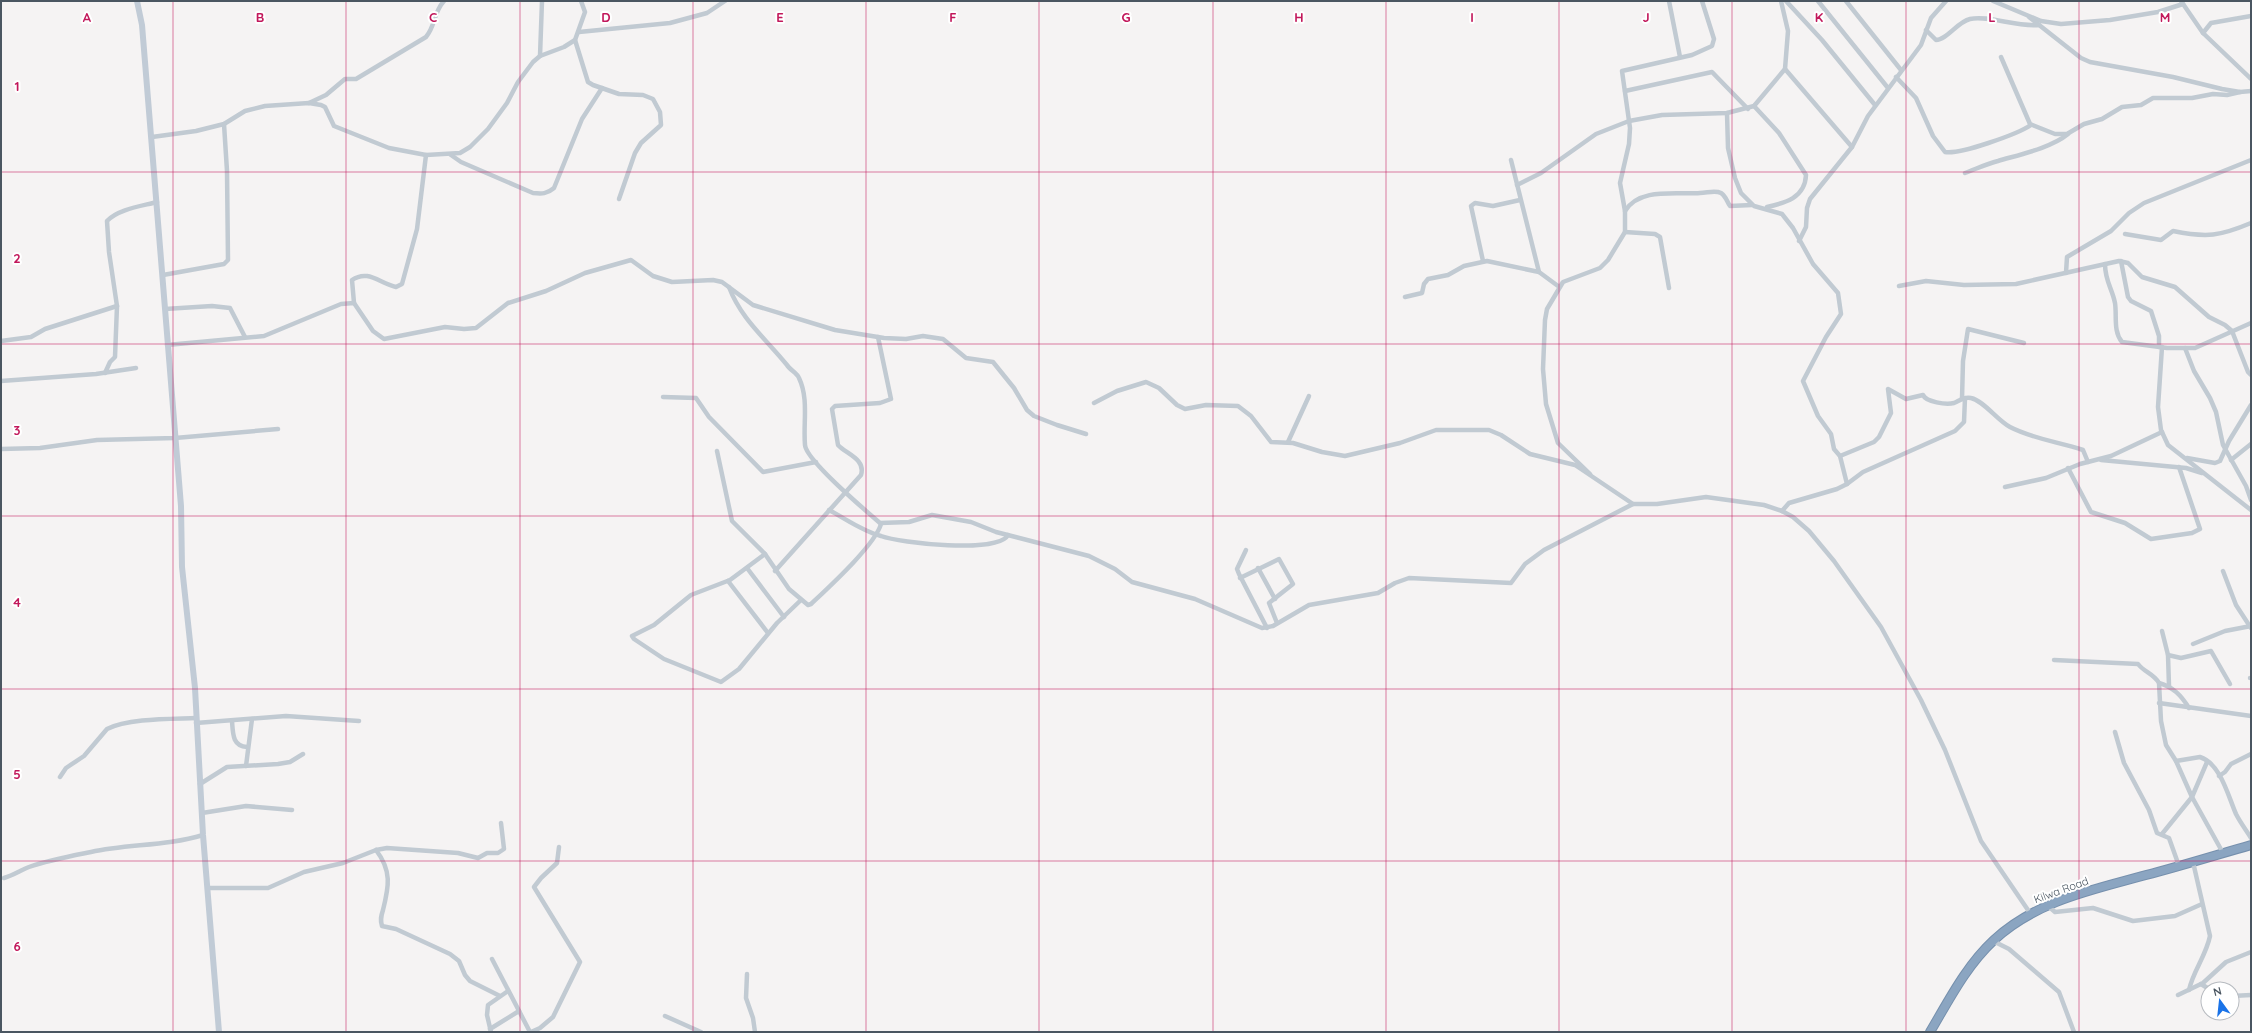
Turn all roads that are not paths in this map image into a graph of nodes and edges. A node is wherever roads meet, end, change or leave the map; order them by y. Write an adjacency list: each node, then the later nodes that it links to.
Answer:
1 (137, 1): 43 (main road)
2 (444, 1): 34 (street)
3 (542, 1): 22 (street)
4 (581, 1): 19 (street)
5 (725, 1): 19 (street)
6 (1669, 1): 23 (street)
7 (1702, 1): 23 (street)
8 (1781, 1): 25 (street)
9 (1786, 1): 35 (street)
10 (1818, 1): 30 (street)
11 (1846, 1): 26 (street)
12 (1946, 1): 18 (street)
13 (1993, 1): 16 (street)
14 (2182, 2): 16 (street); 20 (street)
15 (2251, 16): 20 (street)
16 (2029, 17): 17 (street)
17 (2038, 25): 18 (street); 33 (street)
18 (1926, 30): 26 (street)
19 (579, 32): 21 (street)
20 (2203, 32): 28 (street)
21 (575, 40): 22 (street); 29 (street)
22 (540, 56): 46 (street)
23 (1680, 57): 31 (street)
24 (2001, 57): 41 (street)
25 (1785, 69): 36 (street); 44 (street)
26 (1901, 70): 27 (street)
27 (1896, 77): 30 (street); 41 (street)
28 (2251, 79)
29 (602, 88): 46 (street); 51 (street)
30 (1888, 88): 35 (street)
31 (1625, 91): 37 (street); 39 (street)
32 (2251, 91): 33 (street)
33 (2240, 92): 42 (street)
34 (309, 104): 40 (street); 45 (street)
35 (1875, 105): 44 (street)
36 (1754, 106): 37 (street); 55 (street)
37 (1748, 109): 38 (street)
38 (1727, 113): 39 (street); 54 (street)
39 (1629, 121): 50 (street); 56 (street)
40 (224, 124): 43 (street); 66 (street)
41 (2031, 125): 42 (street)
42 (2069, 133): 49 (street)
43 (152, 137): 53 (main road)
44 (1852, 147): 60 (street)
45 (426, 155): 46 (street); 72 (street)
46 (451, 155)
47 (1511, 160): 50 (street)
48 (2251, 160): 65 (street)
49 (1965, 173)
50 (1516, 185): 52 (street)
51 (619, 199)
52 (1520, 200): 62 (street); 64 (street)
53 (157, 202): 66 (main road); 73 (street)
54 (1754, 206): 55 (street); 56 (street)
55 (1763, 208): 60 (street)
56 (1625, 211): 58 (street)
57 (2251, 223): 59 (street)
58 (1625, 232): 67 (street); 70 (street)
59 (2125, 234)
60 (1799, 241): 102 (street)
61 (2121, 260): 63 (street); 76 (street); 82 (street)
62 (1484, 261): 64 (street); 71 (street)
63 (2105, 264): 65 (street); 82 (street)
64 (1539, 272): 67 (street)
65 (2066, 273): 68 (street)
66 (163, 275): 74 (main road)
67 (1558, 286): 110 (street)
68 (1899, 286)
69 (729, 287): 72 (street); 78 (street); 106 (street)
70 (1669, 288)
71 (1405, 296)
72 (354, 303): 77 (street)
73 (117, 306): 79 (street); 85 (street)
74 (165, 309): 77 (street); 81 (main road)
75 (2251, 323): 76 (street)
76 (2232, 331): 83 (street); 86 (street)
77 (245, 337): 81 (street)
78 (878, 337): 95 (street); 114 (street)
79 (1, 341)
80 (2024, 343): 90 (street)
81 (167, 345): 96 (main road)
82 (2161, 347): 83 (street); 94 (street)
83 (2185, 348): 100 (street)
84 (136, 368): 85 (street)
85 (105, 373): 87 (street)
86 (2251, 375)
87 (1, 381)
88 (1310, 396): 97 (street)
89 (663, 397): 106 (street)
90 (1964, 398): 102 (street); 107 (street); 112 (street)
91 (1094, 403): 97 (street)
92 (2251, 405): 100 (street)
93 (278, 429): 96 (street)
94 (2162, 432): 103 (street); 104 (street)
95 (1086, 434)
96 (175, 438): 99 (street); 149 (main road)
97 (1288, 442): 110 (street)
98 (2251, 444): 105 (street)
99 (1, 449)
100 (2226, 450): 103 (street); 105 (street)
101 (717, 451): 124 (street)
102 (1840, 456): 112 (street)
103 (2185, 458): 111 (street)
104 (2097, 459): 107 (street); 108 (street)
105 (2231, 460): 115 (street)
106 (816, 462): 114 (street)
107 (2088, 462): 109 (street)
108 (2179, 467): 109 (street); 111 (street)
109 (2068, 468): 113 (street)
110 (1590, 474): 116 (street)
111 (2209, 476): 118 (street)
112 (1847, 484): 119 (street)
113 (2005, 487)
114 (844, 491): 117 (street); 120 (street)
115 (2251, 500)
116 (1633, 504): 119 (street); 134 (street)
117 (829, 510): 121 (street); 127 (street)
118 (2251, 510)
119 (1782, 511): 179 (street)
120 (881, 524): 121 (street); 122 (street)
121 (876, 535): 122 (street); 132 (street)
122 (1008, 535): 136 (street)
123 (1246, 550): 129 (street)
124 (765, 554): 125 (street); 127 (street)
125 (747, 568): 130 (street); 133 (street)
126 (1258, 568): 129 (street); 131 (street); 131 (street)
127 (775, 571): 132 (street)
128 (2223, 571): 135 (street)
129 (1240, 578): 136 (street)
130 (728, 581): 138 (street); 138 (street)
131 (1276, 599): 134 (street)
132 (801, 600): 133 (street)
133 (784, 617): 138 (street)
134 (1277, 623): 136 (street)
135 (2251, 626): 139 (street)
136 (1267, 628)
137 (2162, 631): 140 (street)
138 (768, 633)
139 (2194, 644)
140 (2168, 655): 143 (street); 144 (street)
141 (2054, 660): 142 (street)
142 (2159, 683): 144 (street); 145 (street)
143 (2230, 684)
144 (2168, 686): 146 (street)
145 (2159, 703): 146 (street); 156 (street)
146 (2189, 708): 147 (street)
147 (2251, 716)
148 (252, 719): 150 (street); 151 (street); 153 (street)
149 (196, 721): 150 (street); 160 (street); 161 (main road)
150 (232, 721): 153 (street)
151 (359, 721)
152 (2115, 732): 166 (street)
153 (247, 747): 158 (street)
154 (303, 754): 158 (street)
155 (2251, 754): 159 (street)
156 (2176, 761): 157 (street); 162 (street)
157 (2207, 762): 159 (street); 162 (street)
158 (246, 766): 161 (street)
159 (2219, 776): 168 (street)
160 (60, 777)
161 (200, 784): 164 (main road)
162 (2192, 797): 166 (street); 172 (street)
163 (292, 810): 164 (street)
164 (202, 813): 167 (main road)
165 (501, 823): 171 (street)
166 (2162, 834): 174 (street)
167 (203, 835): 175 (street); 176 (main road)
168 (2251, 838)
169 (2251, 845): 172 (highway, Kilwa Road)
170 (559, 847): 196 (street)
171 (376, 850): 176 (street); 190 (street)
172 (2223, 853): 173 (highway, Kilwa Road)
173 (2193, 862): 174 (highway, Kilwa Road); 177 (street)
174 (2180, 866): 178 (highway, Kilwa Road)
175 (4, 878)
176 (208, 888): 195 (main road)
177 (2202, 904): 178 (street); 186 (street)
178 (2047, 905): 179 (highway, Kilwa Road)
179 (2030, 913): 180 (highway, Kilwa Road)
180 (1993, 941): 199 (highway, Kilwa Road); 200 (street)
181 (2251, 952): 184 (street)
182 (492, 959): 187 (street)
183 (747, 974): 198 (street)
184 (2204, 981)
185 (2200, 984): 186 (street)
186 (2189, 990): 188 (street)
187 (508, 991): 190 (street); 192 (street)
188 (2178, 994)
189 (2251, 995): 191 (street)
190 (500, 996): 194 (street)
191 (2240, 996)
192 (519, 1011): 194 (street); 196 (street)
193 (665, 1016): 197 (street)
194 (490, 1030)
195 (219, 1032)
196 (530, 1032)
197 (702, 1032)
198 (755, 1032)
199 (1930, 1032)
200 (2074, 1032)

